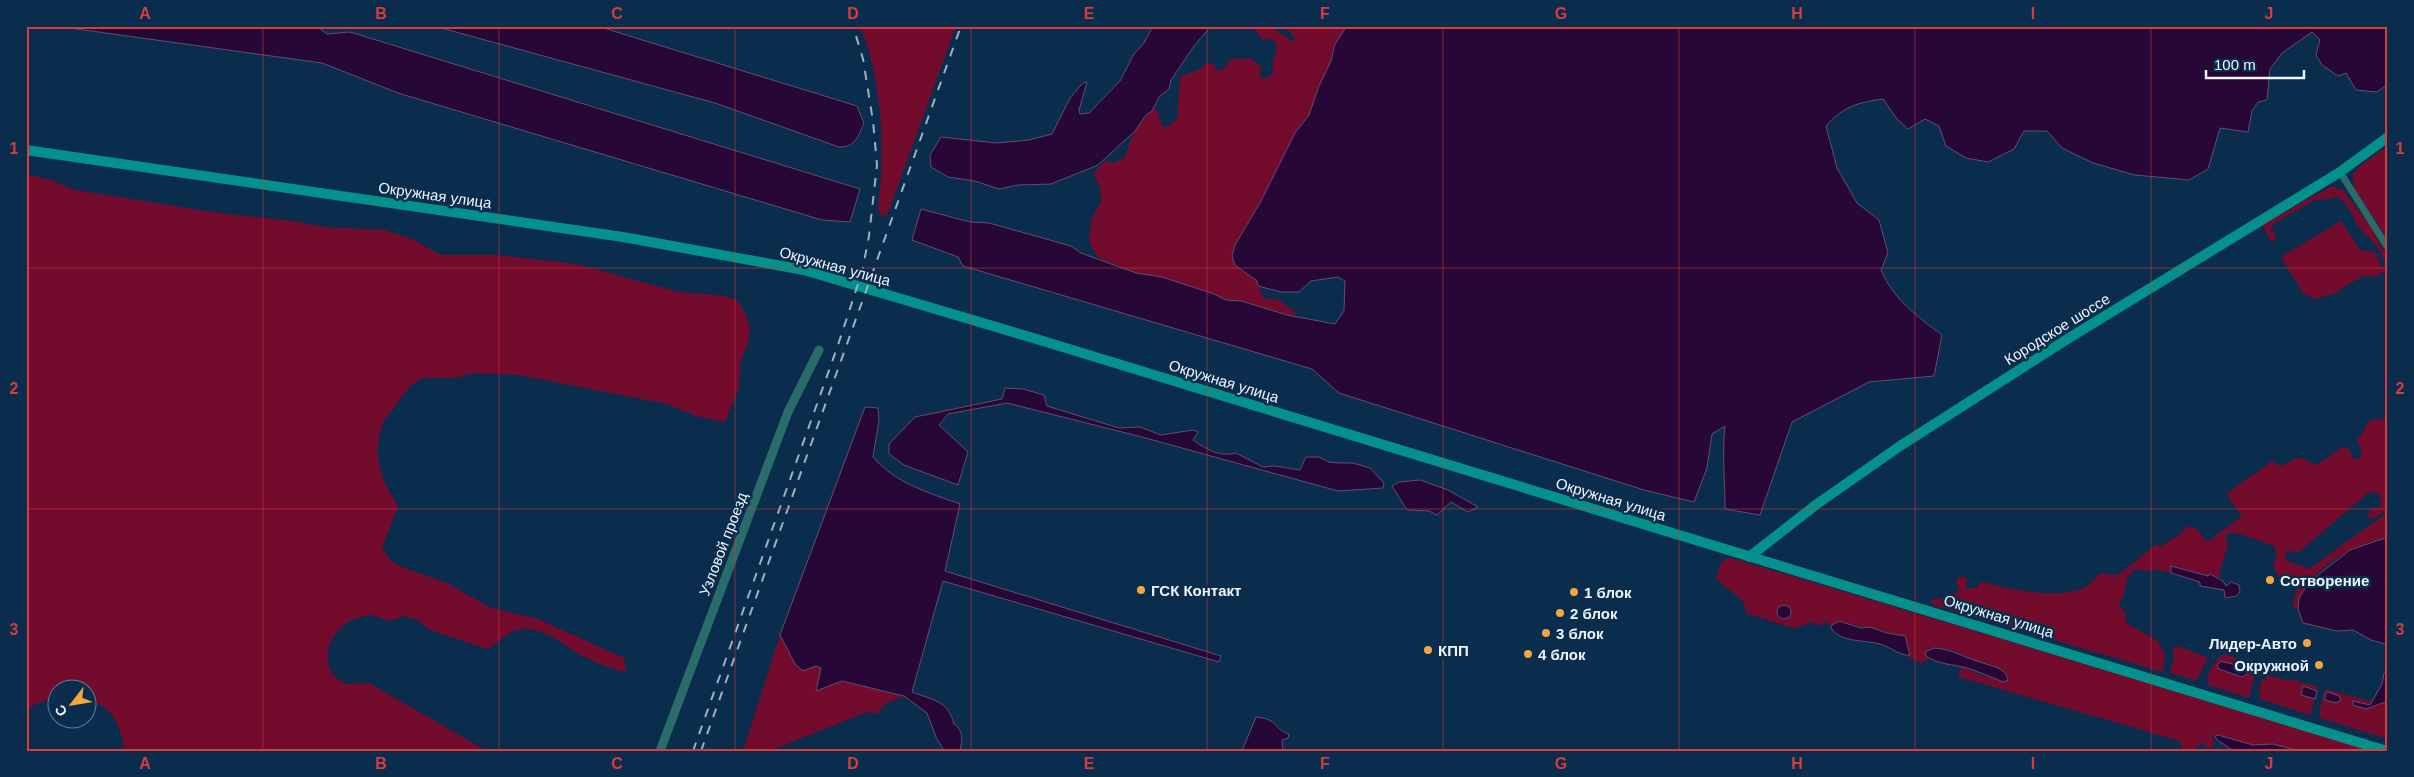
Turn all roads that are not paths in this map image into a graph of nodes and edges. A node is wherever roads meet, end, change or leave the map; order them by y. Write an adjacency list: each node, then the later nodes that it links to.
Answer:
1 (2388, 137): 3 (main road, Кородское шоссе)
2 (26, 150): 6 (main road, Окружная улица)
3 (2340, 172): 4 (street); 6 (main road, Кородское шоссе)
4 (2388, 248)
5 (819, 350): 7 (street, Узловой проезд)
6 (1749, 557): 8 (main road, Окружная улица)
7 (660, 751)
8 (2387, 751)

